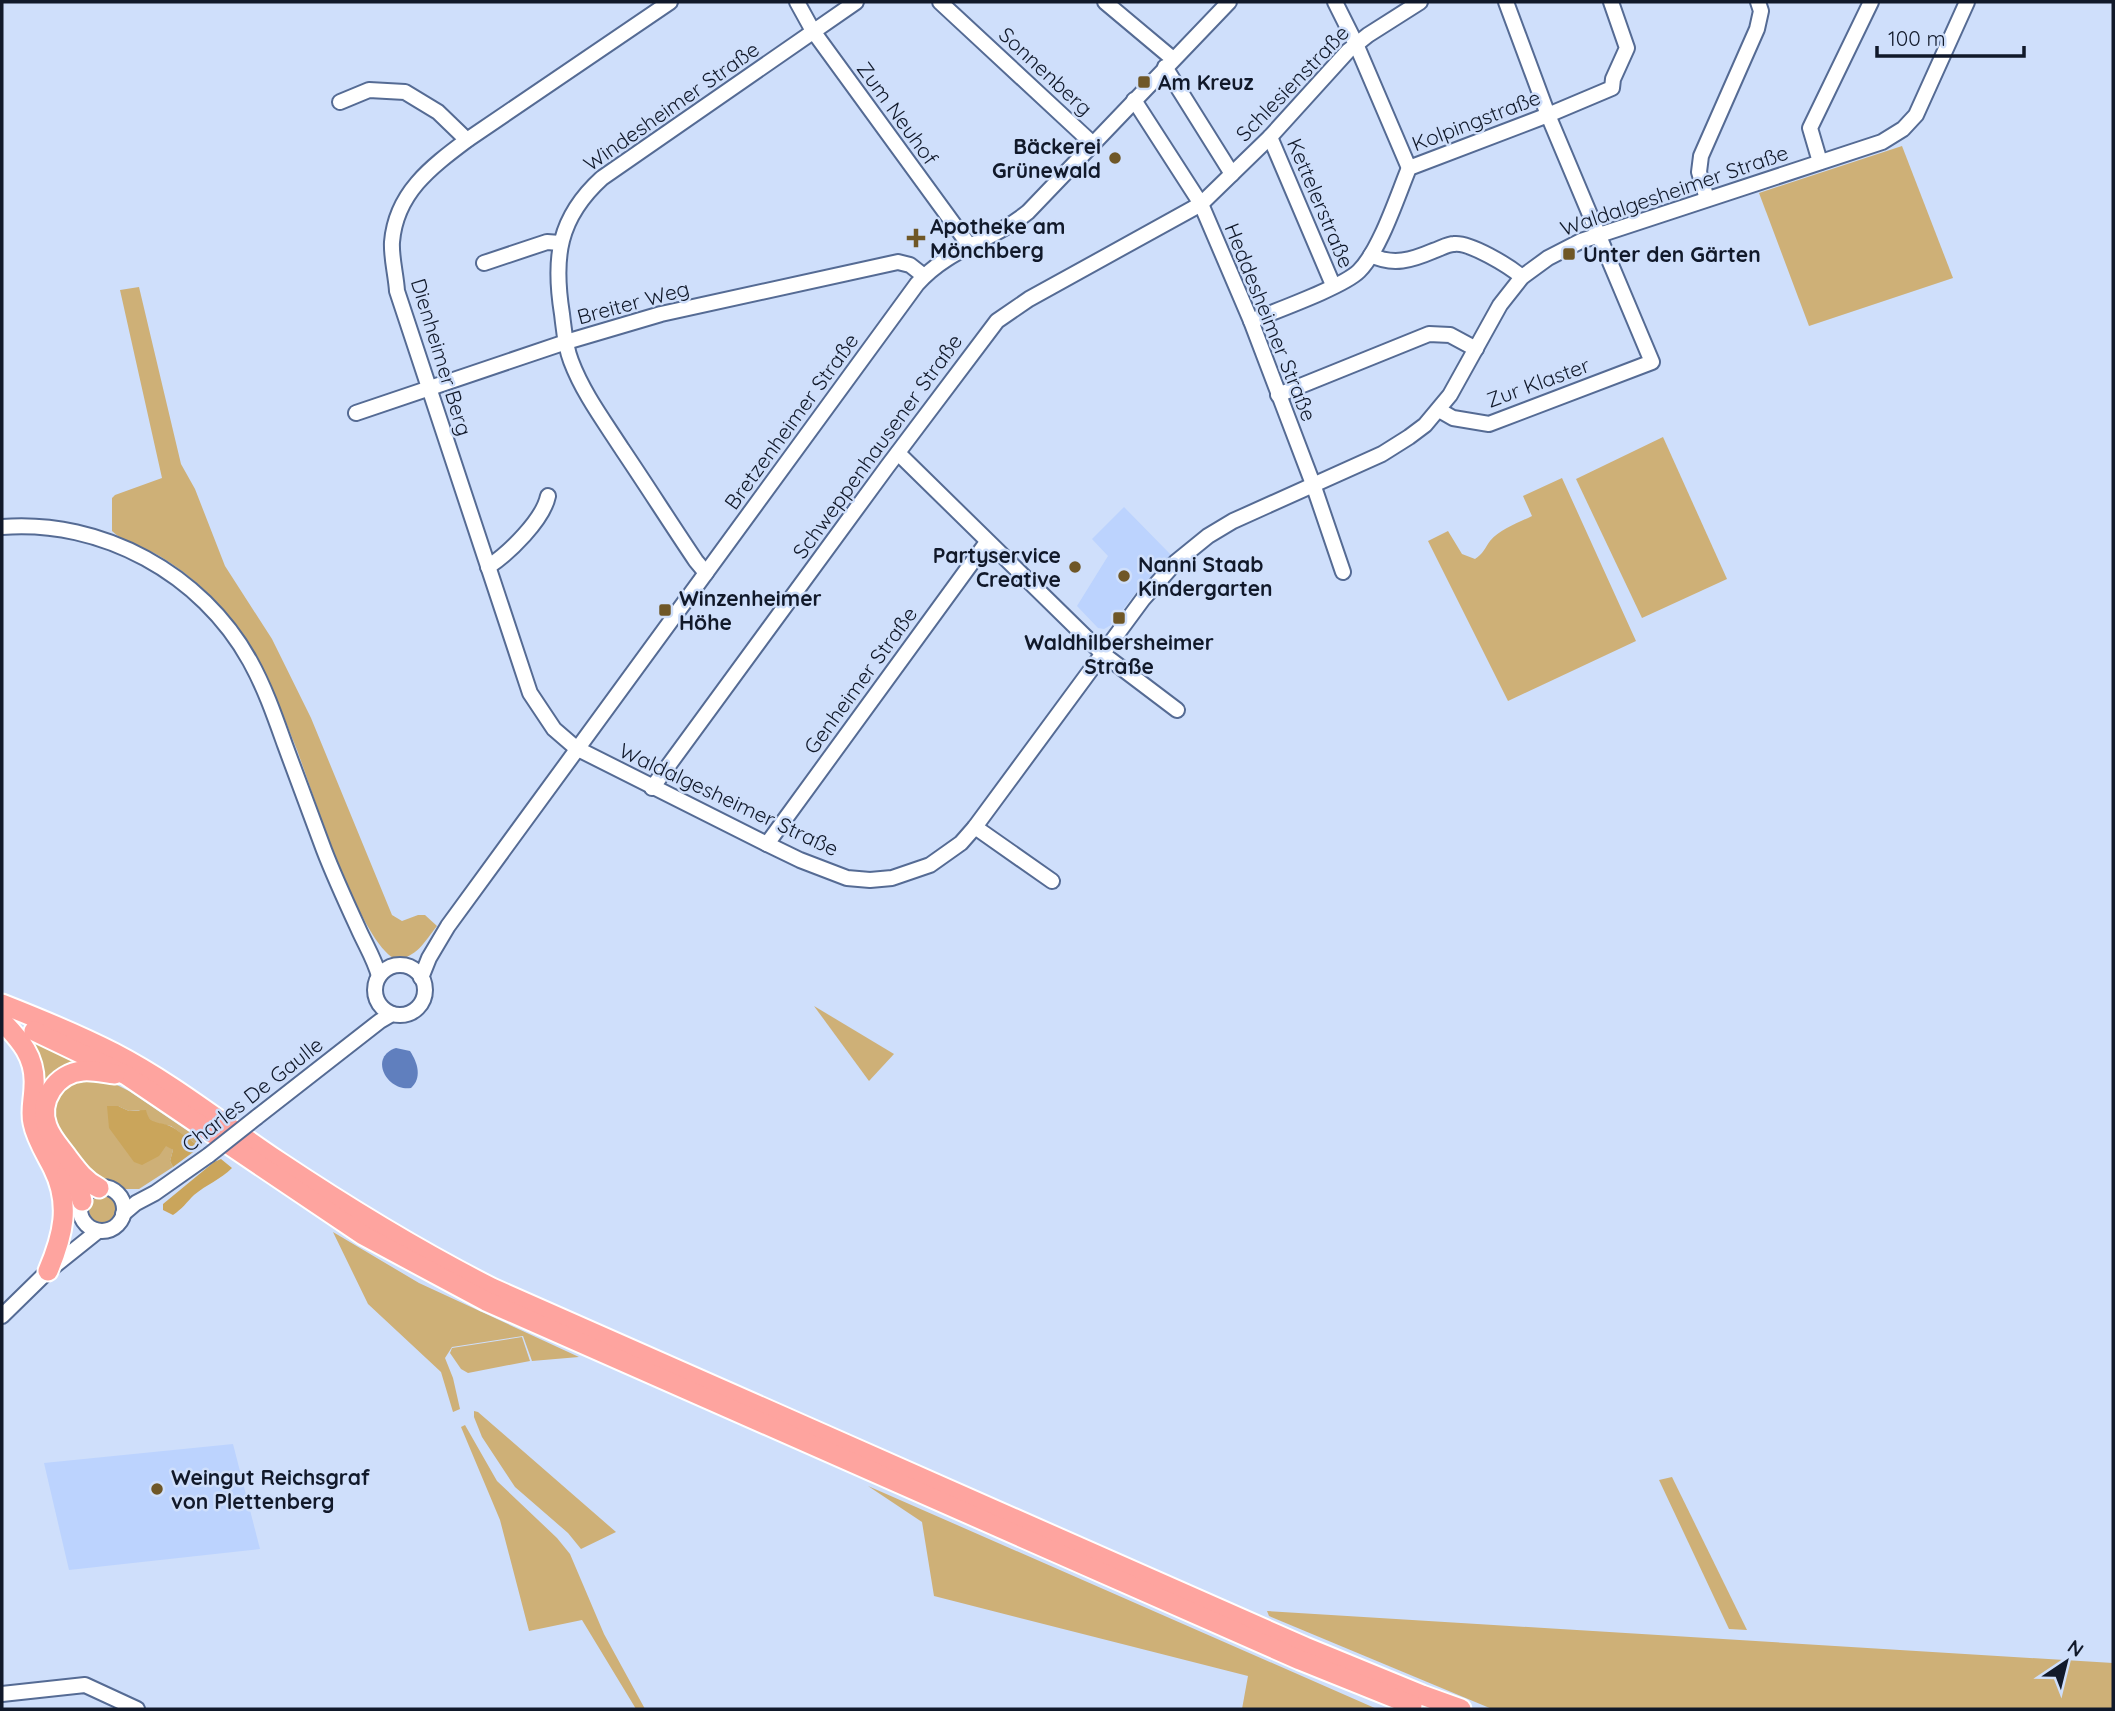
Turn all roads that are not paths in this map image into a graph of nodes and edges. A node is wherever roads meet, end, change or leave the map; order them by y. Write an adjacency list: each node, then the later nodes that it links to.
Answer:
1 (670, 2): 21 (street, Dienheimer Berg)
2 (797, 2): 14 (street, Zum Neuhof)
3 (856, 2): 14 (street, Windesheimer Straße)
4 (940, 2): 22 (street, Sonnenberg)
5 (1105, 2): 16 (street)
6 (1229, 2): 16 (street, Bretzenheimer Straße)
7 (1335, 2): 15 (street)
8 (1420, 2): 15 (street, Schlesienstraße)
9 (1506, 2): 19 (street)
10 (1611, 2): 19 (street, Kolpingstraße)
11 (1758, 2): 26 (street)
12 (1871, 2): 23 (street)
13 (1967, 2): 23 (street, Waldalgesheimer Straße)
14 (813, 31): 29 (street, Windesheimer Straße); 30 (street, Zum Neuhof)
15 (1356, 44): 20 (street, Schlesienstraße); 24 (street)
16 (1169, 63): 17 (street, Bretzenheimer Straße); 25 (street)
17 (1134, 100): 22 (street, Bretzenheimer Straße); 27 (street, Heddesheimer Straße)
18 (340, 102): 21 (street)
19 (1548, 115): 24 (street, Kolpingstraße); 28 (street)
20 (1270, 137): 25 (street, Schlesienstraße); 35 (street, Kettelerstraße)
21 (467, 140): 39 (street, Dienheimer Berg)
22 (1093, 144): 30 (street, Bretzenheimer Straße)
23 (1820, 162): 26 (street, Waldalgesheimer Straße)
24 (1409, 168): 31 (street, Kolpingstraße)
25 (1232, 174): 27 (street, Schlesienstraße)
26 (1707, 199): 28 (street, Waldalgesheimer Straße)
27 (1201, 204): 36 (street, Heddesheimer Straße); 43 (street, Schweppenhausener Straße)
28 (1599, 235): 34 (street, Waldalgesheimer Straße); 41 (street, Zur Klaster)
29 (560, 243): 32 (street); 37 (street, Windesheimer Straße)
30 (969, 245): 33 (street, Bretzenheimer Straße)
31 (1371, 255): 34 (street); 35 (street, Kolpingstraße)
32 (484, 263)
33 (924, 276): 37 (street, Breiter Weg); 50 (street, Bretzenheimer Straße)
34 (1522, 277): 38 (street, Waldalgesheimer Straße)
35 (1333, 285): 36 (street, Kolpingstraße)
36 (1251, 321): 40 (street, Heddesheimer Straße)
37 (566, 342): 39 (street, Breiter Weg); 50 (street, Windesheimer Straße)
38 (1476, 349): 40 (street); 41 (street, Waldalgesheimer Straße)
39 (428, 389): 42 (street, Breiter Weg); 48 (street, Dienheimer Berg)
40 (1279, 395): 44 (street, Heddesheimer Straße)
41 (1439, 410): 44 (street, Waldalgesheimer Straße)
42 (356, 413)
43 (898, 453): 47 (street); 54 (street, Schweppenhausener Straße)
44 (1313, 484): 49 (street, Heddesheimer Straße); 51 (street, Waldalgesheimer Straße)
45 (548, 496): 48 (street)
46 (2, 527): 58 (street)
47 (987, 542): 51 (street); 56 (street, Genheimer Straße)
48 (488, 567): 53 (street, Dienheimer Berg)
49 (1343, 572)
50 (706, 573): 53 (street, Bretzenheimer Straße)
51 (1103, 654): 52 (street); 55 (street, Waldalgesheimer Straße)
52 (1177, 710)
53 (576, 748): 54 (street, Waldalgesheimer Straße); 59 (street, Bretzenheimer Straße)
54 (652, 788): 56 (street, Waldalgesheimer Straße)
55 (975, 827): 56 (street, Waldalgesheimer Straße); 57 (street)
56 (766, 844)
57 (1052, 881)
58 (352, 915): 60 (street); 61 (street)
59 (448, 926): 60 (street, Bretzenheimer Straße); 62 (street, Bretzenheimer Straße)
60 (398, 966): 61 (street); 62 (street)
61 (379, 976): 63 (street)
62 (421, 978): 65 (street)
63 (378, 1002): 65 (street); 67 (street, Charles De Gaulle)
64 (2, 1004): 80 (highway)
65 (392, 1014): 67 (street, Charles De Gaulle)
66 (2, 1019): 68 (highway); 69 (highway)
67 (354, 1041): 70 (street, Charles De Gaulle, bridge)
68 (126, 1075): 71 (highway); 79 (highway)
69 (40, 1143): 72 (highway); 75 (highway)
70 (175, 1179): 71 (street, Charles De Gaulle); 73 (street, Charles De Gaulle)
71 (107, 1190): 72 (street); 73 (street)
72 (82, 1209): 74 (street); 75 (street)
73 (123, 1214): 74 (street)
74 (98, 1231): 75 (street)
75 (48, 1271): 76 (street)
76 (2, 1317)
77 (2, 1694): 78 (street)
78 (137, 1709)
79 (1422, 1709)
80 (1461, 1709)

